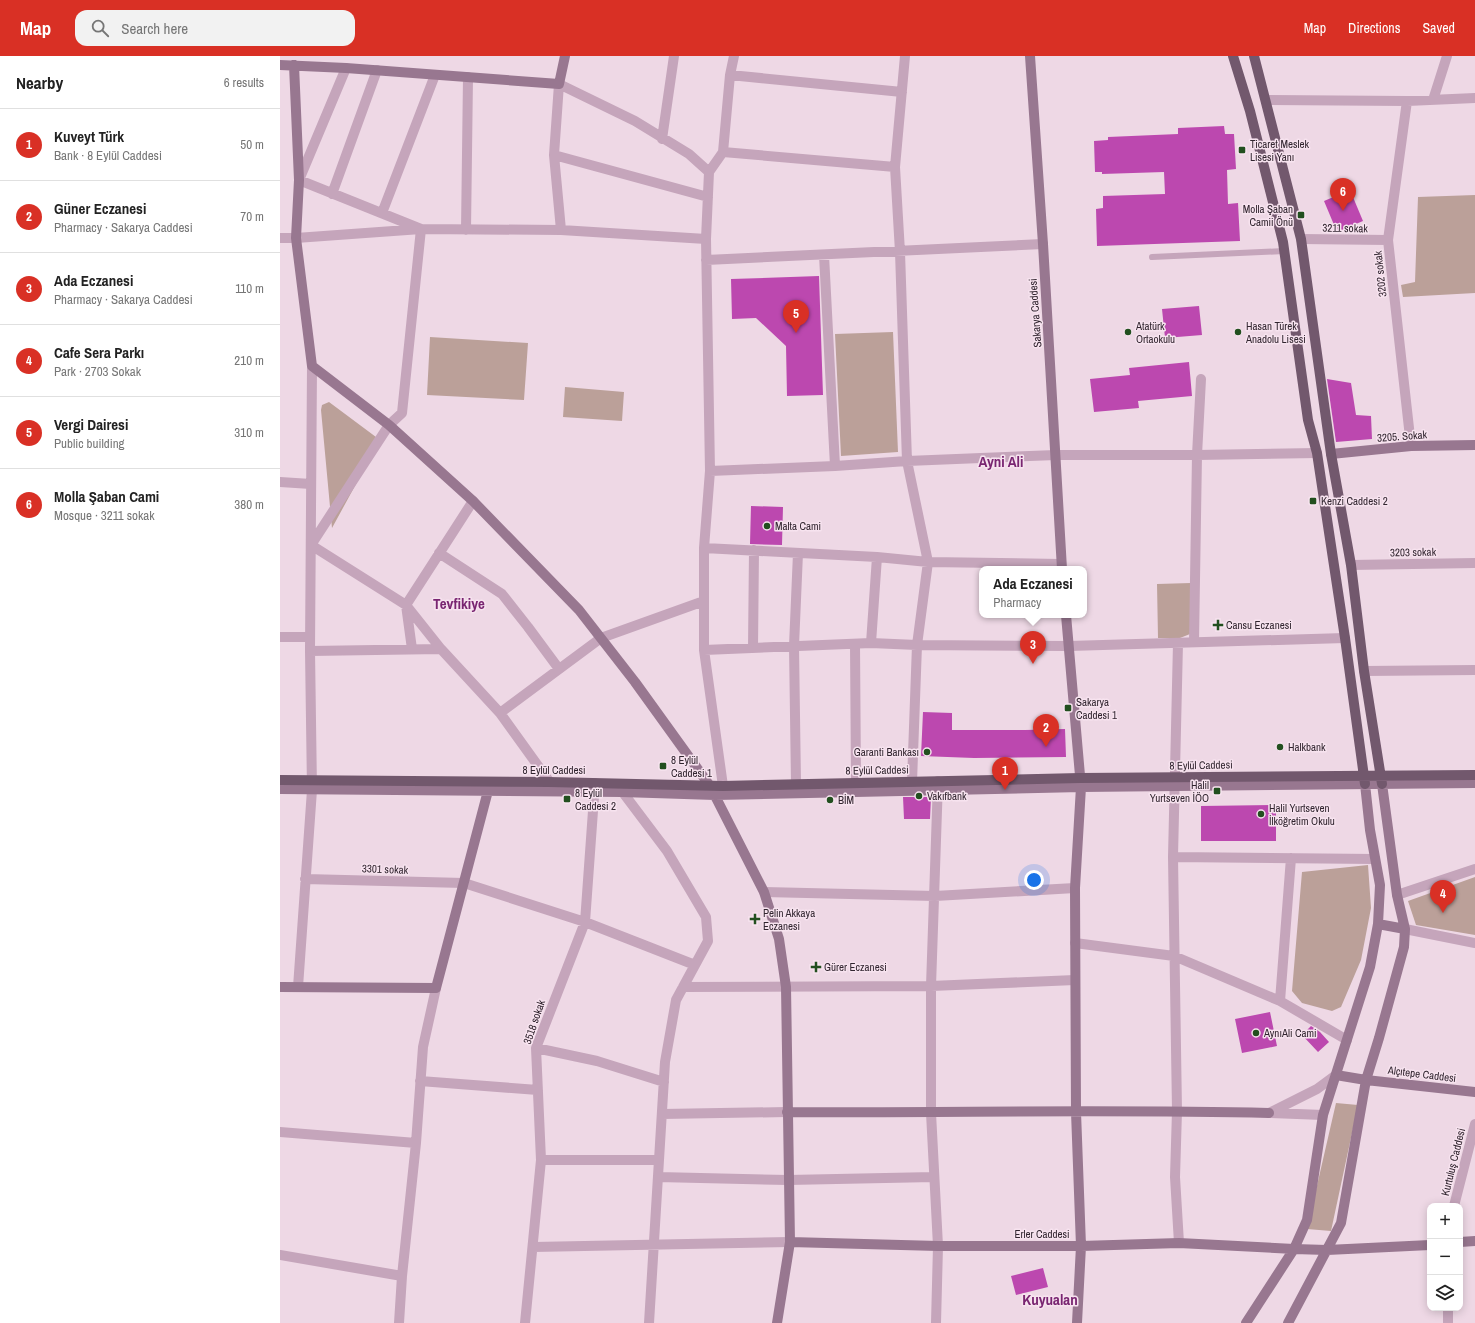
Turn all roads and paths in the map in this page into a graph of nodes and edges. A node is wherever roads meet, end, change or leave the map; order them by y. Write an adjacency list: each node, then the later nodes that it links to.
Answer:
1 (565, 56): 16 (street)
2 (674, 56): 22 (street)
3 (734, 56): 14 (street)
4 (905, 56): 17 (street)
5 (1030, 56): 40 (street, Sakarya Caddesi)
6 (1233, 56): 38 (main road)
7 (1254, 56): 19 (main road)
8 (1447, 56): 20 (street)
9 (280, 65): 10 (street)
10 (294, 65): 11 (street); 27 (street)
11 (346, 68): 12 (street); 27 (street)
12 (377, 70): 13 (street); 28 (street)
13 (435, 75): 15 (street); 30 (street)
14 (730, 75): 17 (street); 23 (street)
15 (468, 77): 16 (street); 32 (street)
16 (559, 84): 22 (street); 24 (street)
17 (902, 92): 25 (street)
18 (1475, 98): 20 (street)
19 (1266, 100): 21 (street); 37 (main road)
20 (1433, 100): 21 (street)
21 (1408, 101): 39 (street, 3202 sokak)
22 (662, 139): 26 (street)
23 (723, 152): 25 (street); 26 (street)
24 (554, 155): 29 (street); 33 (street)
25 (895, 167): 42 (street)
26 (709, 172): 29 (street)
27 (299, 180): 28 (street); 35 (street)
28 (332, 194): 30 (street)
29 (708, 197): 36 (street)
30 (382, 213): 31 (street)
31 (421, 229): 32 (street); 35 (street); 48 (street)
32 (466, 230): 33 (street)
33 (561, 230): 36 (street)
34 (280, 238): 35 (street)
35 (296, 238): 46 (street)
36 (706, 239): 45 (street)
37 (1301, 239): 38 (main road); 39 (street, 3211 sokak); 52 (main road)
38 (1282, 240): 41 (main road)
39 (1388, 240): 50 (street, 3202 sokak)
40 (1043, 244): 42 (street); 53 (street, Sakarya Caddesi)
41 (1284, 251): 44 (lane); 51 (main road)
42 (900, 252): 43 (street); 55 (street)
43 (824, 256): 45 (street); 56 (street)
44 (1152, 257)
45 (706, 260): 57 (street)
46 (312, 366): 48 (street); 59 (street)
47 (1201, 379): 54 (street)
48 (389, 425): 60 (street); 61 (street)
49 (1475, 445): 50 (street, 3205. Sokak)
50 (1411, 446): 52 (street, 3205. Sokak)
51 (1316, 453): 52 (main road); 54 (street); 77 (main road)
52 (1331, 454): 69 (main road)
53 (1056, 456): 54 (street); 55 (street); 70 (street, Sakarya Caddesi)
54 (1198, 456): 79 (street)
55 (907, 461): 56 (street); 67 (street)
56 (835, 466): 57 (street)
57 (710, 472): 62 (street)
58 (280, 482): 59 (street)
59 (311, 484): 61 (street)
60 (473, 501): 65 (street); 76 (street)
61 (311, 545): 72 (street); 75 (street)
62 (704, 548): 63 (street); 71 (street)
63 (754, 550): 64 (street); 85 (street)
64 (798, 553): 66 (street); 83 (street)
65 (439, 554): 72 (street); 90 (street)
66 (877, 557): 67 (street); 80 (street)
67 (928, 562): 70 (street); 82 (street)
68 (1475, 563): 69 (street, 3203 sokak)
69 (1351, 565): 92 (main road)
70 (1062, 566)
71 (704, 601): 76 (street); 88 (street)
72 (406, 604): 86 (street); 87 (street)
73 (1066, 618): 84 (street)
74 (280, 637): 75 (street)
75 (310, 637): 89 (street)
76 (601, 638): 90 (street); 107 (street)
77 (1345, 638): 79 (street); 96 (main road)
78 (1178, 642): 79 (street); 84 (street); 100 (street)
79 (1194, 642)
80 (871, 643): 81 (street); 82 (street)
81 (855, 644): 83 (street); 102 (street)
82 (917, 645): 84 (street); 99 (street)
83 (794, 646): 85 (street); 105 (street)
84 (1069, 646): 103 (street)
85 (753, 648): 88 (street)
86 (412, 649): 87 (street); 89 (street)
87 (441, 649): 93 (street)
88 (704, 650): 108 (street)
89 (310, 651): 106 (street)
90 (559, 669): 93 (street)
91 (1475, 670): 92 (street)
92 (1364, 671): 97 (main road)
93 (500, 713): 98 (street)
94 (1475, 775): 97 (main road, 8 Eylül Caddesi)
95 (280, 780): 106 (main road, 8 Eylül Caddesi)
96 (1365, 780): 97 (main road, 8 Eylül Caddesi); 100 (main road, 8 Eylül Caddesi); 118 (street)
97 (1381, 780): 104 (street); 124 (street)
98 (549, 782): 110 (main road, 8 Eylül Caddesi); 111 (main road, 8 Eylül Caddesi); 113 (street)
99 (912, 782): 102 (main road, 8 Eylül Caddesi); 109 (main road, 8 Eylül Caddesi)
100 (1174, 782): 103 (main road, 8 Eylül Caddesi); 116 (street)
101 (616, 783): 107 (main road, 8 Eylül Caddesi); 111 (main road, 8 Eylül Caddesi); 114 (street)
102 (856, 783): 105 (main road, 8 Eylül Caddesi)
103 (1081, 783): 109 (main road, 8 Eylül Caddesi); 122 (street)
104 (1475, 783)
105 (796, 784): 108 (main road, 8 Eylül Caddesi)
106 (312, 785): 110 (main road, 8 Eylül Caddesi); 112 (street); 120 (street)
107 (710, 786): 108 (main road, 8 Eylül Caddesi); 115 (street)
108 (723, 786)
109 (938, 786): 115 (street); 125 (street)
110 (489, 787): 113 (street); 121 (street)
111 (594, 787): 113 (street); 114 (street); 126 (street, 3518 sokak)
112 (280, 789)
113 (557, 792)
114 (622, 792): 115 (street); 132 (street)
115 (715, 795): 123 (street)
116 (1173, 857): 117 (street); 131 (street)
117 (1291, 858): 118 (street); 140 (street)
118 (1375, 859): 127 (street)
119 (1475, 869): 124 (street)
120 (305, 879): 121 (street, 3301 sokak); 136 (street)
121 (464, 884): 126 (street, 3301 sokak); 139 (street)
122 (1075, 888): 125 (street); 129 (street)
123 (764, 892): 125 (street); 138 (street)
124 (1397, 895): 128 (street)
125 (935, 896): 134 (street)
126 (585, 922): 132 (street, 3301 sokak); 142 (street, 3518 sokak)
127 (1378, 924): 128 (street); 141 (street)
128 (1405, 929): 130 (street); 144 (street)
129 (1075, 943): 131 (street); 133 (street)
130 (1475, 943)
131 (1174, 956): 140 (street); 149 (street)
132 (695, 965): 137 (street)
133 (1075, 980): 134 (street); 151 (street)
134 (931, 986): 138 (street); 152 (street)
135 (280, 987): 136 (street)
136 (298, 987): 139 (street)
137 (683, 987): 138 (street); 146 (street)
138 (786, 987): 150 (street)
139 (436, 988): 145 (street)
140 (1280, 1002): 141 (street)
141 (1347, 1040): 143 (street)
142 (536, 1048): 146 (street); 147 (street, 3518 sokak)
143 (1336, 1075): 144 (street, Alçıtepe Caddesi); 153 (street); 155 (street)
144 (1366, 1080): 148 (street, Alçıtepe Caddesi); 175 (street)
145 (420, 1081): 147 (street); 158 (street)
146 (664, 1082): 154 (street)
147 (538, 1090): 159 (street, 3518 sokak)
148 (1475, 1092)
149 (1177, 1111): 151 (street); 153 (street); 168 (street)
150 (787, 1112): 152 (street); 154 (street); 163 (street)
151 (1076, 1112): 152 (street); 172 (street)
152 (931, 1113): 161 (street)
153 (1269, 1113): 155 (street)
154 (662, 1114): 160 (street)
155 (1323, 1115): 174 (street)
156 (1475, 1124): 164 (street, Kurtuluş Caddesi)
157 (280, 1132): 158 (street)
158 (416, 1143): 177 (street)
159 (541, 1160): 160 (street); 173 (street, 3518 sokak)
160 (659, 1160): 162 (street)
161 (934, 1177): 163 (street); 171 (street)
162 (658, 1178): 163 (street); 169 (street)
163 (788, 1180): 166 (street)
164 (1455, 1203)
165 (1475, 1241): 167 (street)
166 (790, 1242): 169 (street); 171 (street, Erler Caddesi); 182 (street)
167 (1463, 1242)
168 (1179, 1243): 172 (street, Erler Caddesi); 174 (street, Erler Caddesi)
169 (654, 1245): 173 (street); 181 (street)
170 (1427, 1245): 175 (street, Erler Caddesi)
171 (938, 1246): 172 (street, Erler Caddesi); 183 (street)
172 (1081, 1246): 184 (street)
173 (533, 1247): 180 (street, 3518 sokak)
174 (1294, 1249): 175 (street, Erler Caddesi); 185 (street)
175 (1327, 1250): 186 (street)
176 (280, 1255): 177 (street)
177 (402, 1276): 179 (street)
178 (1448, 1311): 187 (street)
179 (399, 1323)
180 (525, 1323)
181 (648, 1323)
182 (777, 1323)
183 (936, 1323)
184 (1077, 1323)
185 (1246, 1323)
186 (1288, 1323)
187 (1448, 1323)

